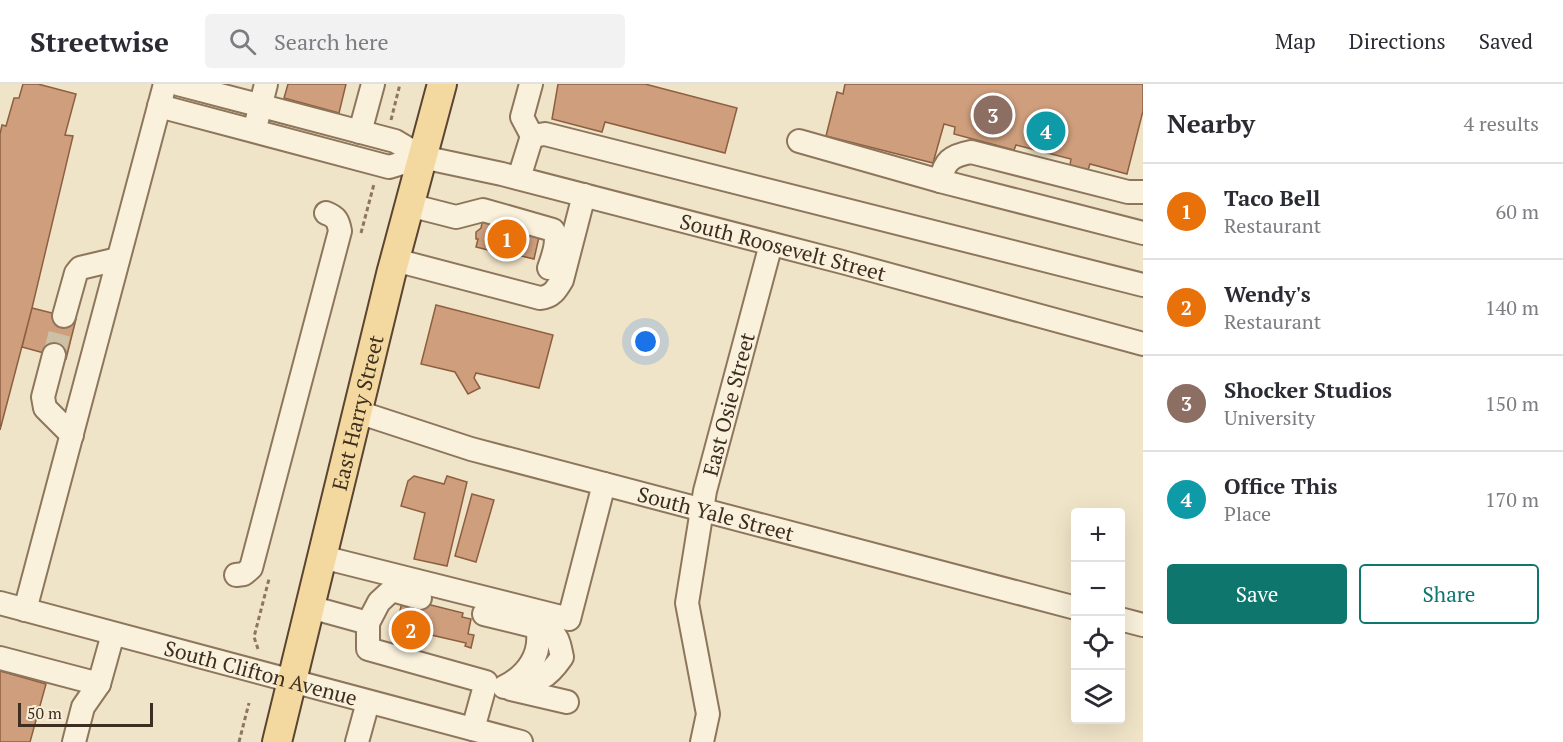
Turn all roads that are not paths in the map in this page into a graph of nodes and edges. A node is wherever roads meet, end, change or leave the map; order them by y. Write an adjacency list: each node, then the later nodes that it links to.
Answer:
1 (165, 84): 7 (street)
2 (178, 84): 6 (street)
3 (373, 84): 9 (street)
4 (442, 84): 12 (main road, East Harry Street)
5 (531, 84): 10 (street)
6 (263, 95): 8 (street); 9 (street)
7 (159, 106): 8 (street); 21 (street)
8 (255, 131): 12 (street)
9 (360, 132): 12 (street)
10 (532, 136): 13 (street); 23 (street)
11 (799, 141): 14 (street)
12 (422, 157): 13 (street, South Roosevelt Street); 17 (main road, East Harry Street)
13 (519, 178): 16 (street, South Roosevelt Street)
14 (940, 181): 15 (street); 19 (street)
15 (1143, 193)
16 (584, 195): 20 (street, South Roosevelt Street); 24 (street)
17 (410, 205): 22 (main road, East Harry Street); 24 (street)
18 (326, 213): 33 (street)
19 (1143, 233)
20 (771, 244): 26 (street, South Roosevelt Street); 31 (street, East Osie Street)
21 (118, 259): 25 (street); 29 (street)
22 (395, 260): 24 (street); 28 (main road, East Harry Street)
23 (1143, 285)
24 (540, 298)
25 (64, 316)
26 (1143, 344)
27 (54, 355): 29 (street)
28 (358, 412): 30 (street, South Yale Street); 32 (main road, East Harry Street)
29 (72, 435): 37 (street)
30 (604, 484): 31 (street, South Yale Street); 32 (street)
31 (702, 510): 36 (street, South Yale Street); 53 (street, East Osie Street)
32 (322, 557): 35 (main road, East Harry Street)
33 (236, 575)
34 (0, 603): 37 (street, South Clifton Avenue)
35 (310, 607): 39 (street); 43 (main road, East Harry Street)
36 (1071, 607)
37 (25, 610): 41 (street, South Clifton Avenue)
38 (1125, 620): 40 (street)
39 (368, 623): 45 (street); 45 (street)
40 (1143, 625)
41 (113, 634): 43 (street, South Clifton Avenue); 44 (street)
42 (0, 658): 44 (street)
43 (292, 682): 46 (street, South Clifton Avenue); 50 (main road, East Harry Street)
44 (99, 684): 49 (street)
45 (501, 684): 47 (street); 48 (street)
46 (368, 702): 48 (street, South Clifton Avenue); 51 (street)
47 (567, 702)
48 (478, 734): 52 (street, South Clifton Avenue)
49 (74, 742)
50 (277, 742)
51 (357, 742)
52 (521, 742)
53 (702, 742)

